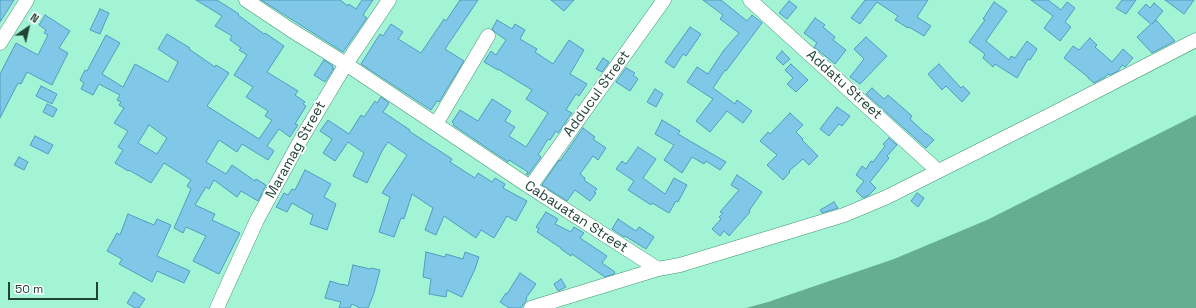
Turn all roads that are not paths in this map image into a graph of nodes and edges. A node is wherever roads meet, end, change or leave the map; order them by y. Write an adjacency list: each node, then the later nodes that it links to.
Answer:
1 (27, 0): 8 (street)
2 (246, 0): 9 (street, Cabauatan Street)
3 (389, 0): 9 (street, Maramag Street)
4 (664, 0): 12 (street, Adducul Street)
5 (750, 0): 11 (street, Addatu Street)
6 (488, 36): 10 (street)
7 (1196, 40): 11 (street)
8 (0, 43)
9 (346, 64): 10 (street, Cabauatan Street); 14 (street, Maramag Street)
10 (436, 124): 12 (street, Cabauatan Street)
11 (938, 171): 13 (street)
12 (530, 187): 13 (street, Cabauatan Street)
13 (658, 269): 15 (street)
14 (217, 308)
15 (530, 308)

